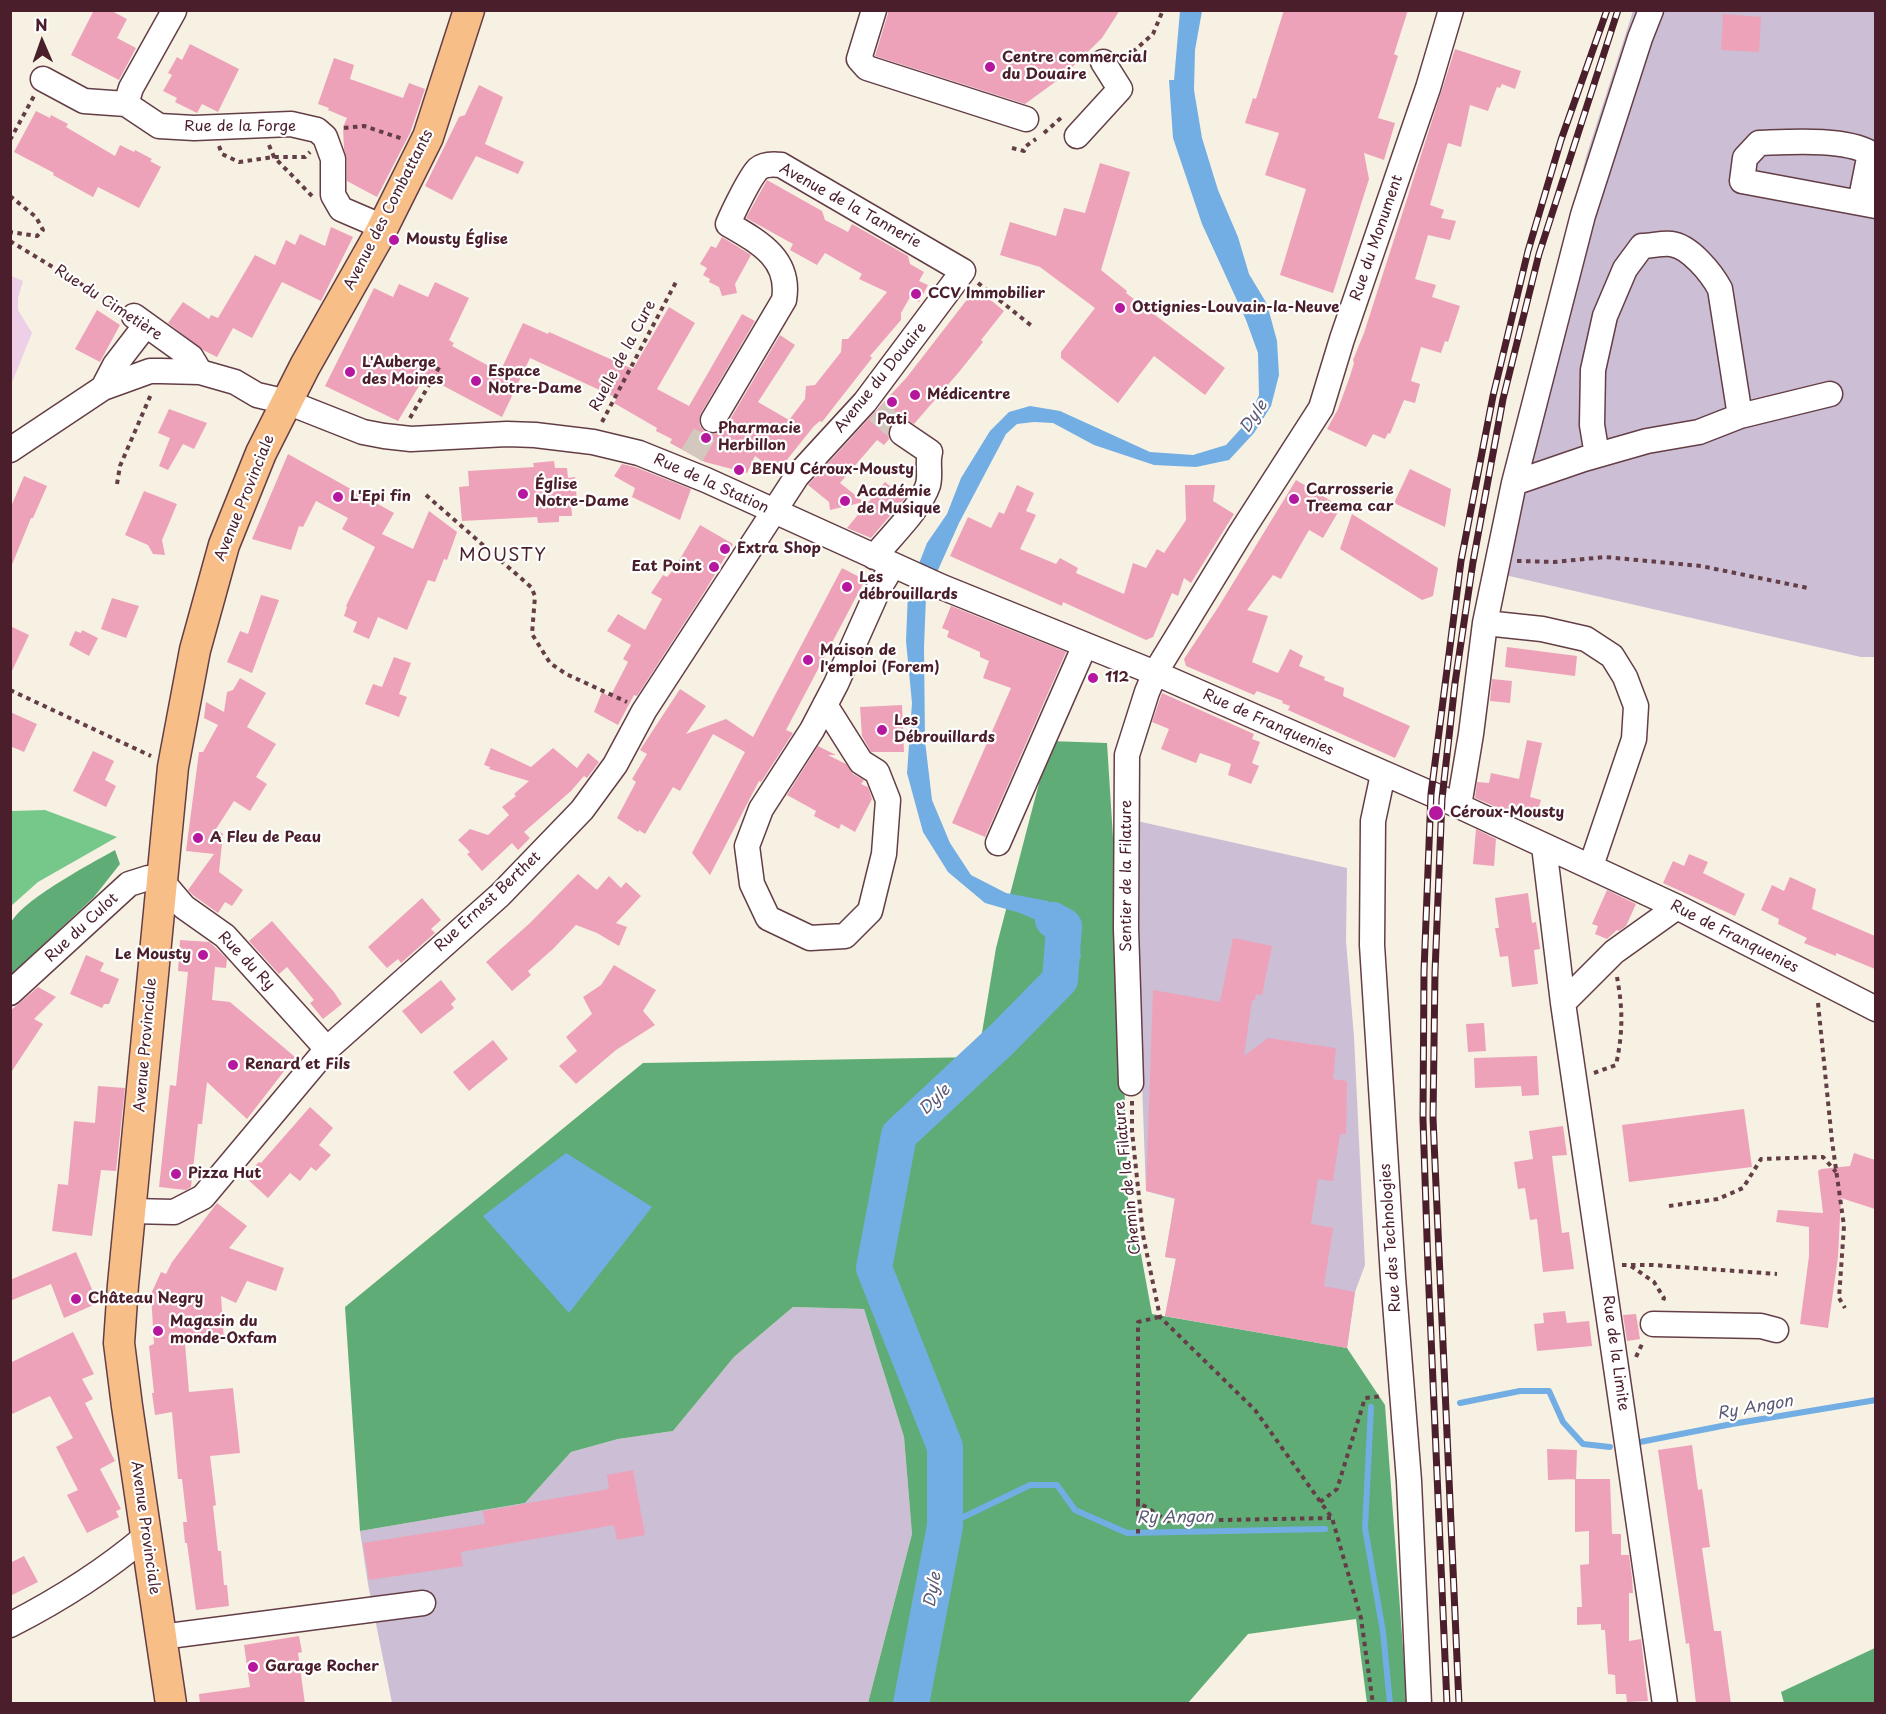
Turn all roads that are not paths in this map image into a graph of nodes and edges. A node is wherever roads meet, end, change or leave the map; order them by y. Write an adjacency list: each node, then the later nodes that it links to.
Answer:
1 (469, 10): 13 (main road, Avenue des Combattants)
2 (874, 10): 9 (street)
3 (1451, 10): 30 (street, Rue du Monument)
4 (1652, 10): 24 (street)
5 (174, 11): 8 (street)
6 (1103, 62): 10 (street)
7 (43, 79): 8 (street, Rue de la Forge)
8 (126, 104): 13 (street, Rue de la Forge)
9 (1026, 119)
10 (1077, 136)
11 (1873, 149): 12 (street); 12 (street)
12 (1868, 204)
13 (383, 227): 18 (main road, Avenue des Combattants)
14 (963, 271): 20 (street, Avenue de la Tannerie); 25 (street, Avenue du Douaire)
15 (200, 372): 16 (street, Rue de la Station); 16 (street, Rue du Cimetière); 18 (street, Rue de la Station)
16 (103, 388): 22 (street)
17 (1830, 394): 19 (street)
18 (287, 402): 25 (street, Rue de la Station); 37 (main road, Avenue Provinciale)
19 (1740, 417): 23 (street); 23 (street)
20 (713, 420)
21 (902, 433): 26 (street)
22 (10, 450)
23 (1597, 455): 24 (street)
24 (1514, 483): 28 (street)
25 (774, 512): 26 (street, Rue de la Station); 42 (street, Rue Ernest Berthet)
26 (890, 564): 27 (street, Rue de la Station); 31 (street)
27 (942, 587): 29 (street, Rue de Franquenies)
28 (1485, 623): 33 (street); 36 (street)
29 (1085, 645): 30 (street, Rue de Franquenies); 34 (street)
30 (1155, 673): 32 (street, Rue de Franquenies); 43 (street, Sentier de la Filature)
31 (825, 705): 31 (street)
32 (1383, 774): 33 (street, Rue de Franquenies); 52 (street, Rue des Technologies)
33 (1459, 806): 35 (street, Rue de Franquenies)
34 (998, 843)
35 (1544, 846): 36 (street, Rue de Franquenies); 40 (street, Rue de la Limite)
36 (1591, 866): 38 (street, Rue de Franquenies)
37 (161, 880): 39 (street, Rue du Culot); 42 (street, Rue du Ry); 44 (main road, Avenue Provinciale)
38 (1677, 908): 40 (street); 41 (street, Rue de Franquenies)
39 (10, 993)
40 (1563, 1003): 53 (street, Rue de la Limite)
41 (1875, 1009)
42 (327, 1049): 44 (street, Rue Ernest Berthet)
43 (1131, 1083)
44 (131, 1211): 47 (main road, Avenue Provinciale)
45 (1653, 1324): 46 (street)
46 (1776, 1330)
47 (146, 1536): 49 (street); 50 (main road, Avenue Provinciale)
48 (423, 1603): 50 (street)
49 (10, 1625)
50 (161, 1637): 51 (main road, Avenue Provinciale)
51 (171, 1704)
52 (1419, 1704)
53 (1665, 1704)

